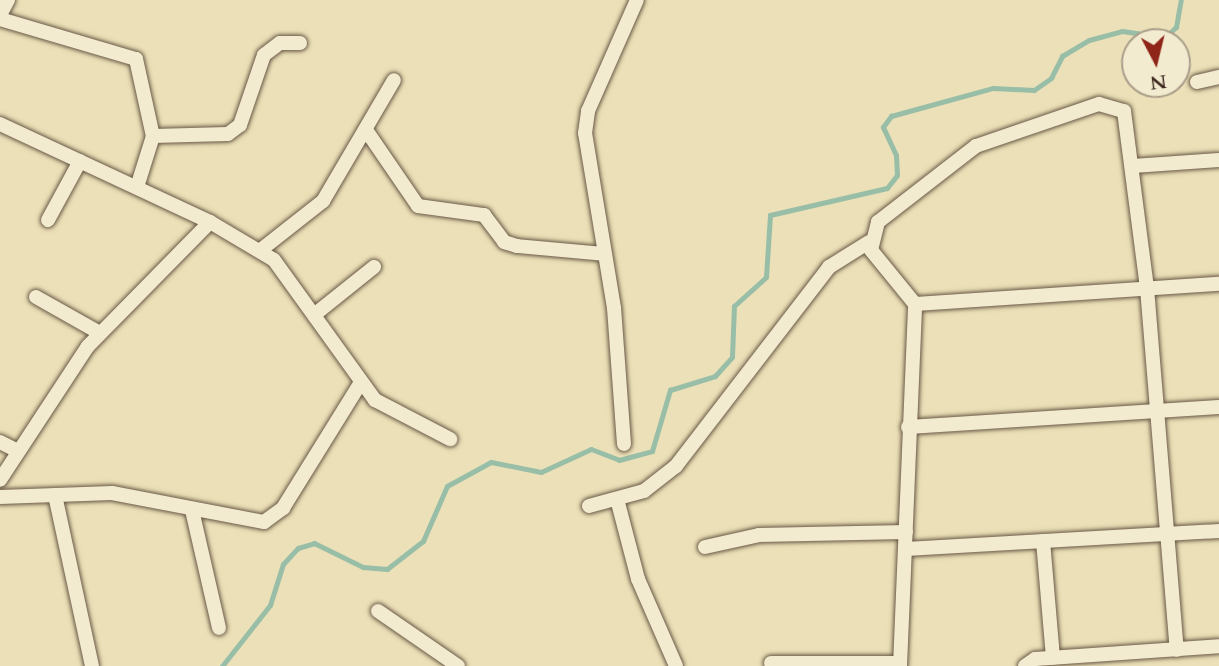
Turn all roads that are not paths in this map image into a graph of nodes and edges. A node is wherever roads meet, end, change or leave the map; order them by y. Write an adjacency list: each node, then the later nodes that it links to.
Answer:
1 (8, 0): 3 (street)
2 (637, 0): 19 (street)
3 (0, 17): 10 (street)
4 (300, 43): 10 (street)
5 (1219, 77): 7 (street)
6 (394, 80): 9 (street)
7 (1197, 82)
8 (0, 124): 12 (street)
9 (366, 130): 18 (street); 19 (street)
10 (153, 136): 14 (street)
11 (1219, 160): 13 (street)
12 (80, 161): 14 (street); 15 (street)
13 (1133, 166): 17 (street); 22 (street)
14 (137, 187): 16 (street)
15 (48, 220)
16 (210, 222): 18 (street); 26 (street)
17 (869, 242): 24 (street); 38 (street)
18 (262, 249): 25 (street)
19 (605, 254): 33 (street)
20 (374, 267): 25 (street)
21 (1219, 284): 22 (street)
22 (1147, 288): 24 (street); 29 (street)
23 (36, 298): 26 (street)
24 (915, 304): 30 (street)
25 (314, 315): 27 (street)
26 (100, 333): 34 (street)
27 (361, 382): 31 (street); 40 (street)
28 (1219, 407): 29 (street)
29 (1157, 410): 30 (street); 43 (street)
30 (908, 427): 42 (street)
31 (450, 439)
32 (0, 442): 34 (street)
33 (624, 444)
34 (18, 451): 35 (street)
35 (0, 480)
36 (55, 495): 37 (street); 40 (street); 54 (street)
37 (0, 497)
38 (617, 499): 39 (street); 56 (street)
39 (589, 506)
40 (192, 510): 48 (street)
41 (1219, 531): 43 (street)
42 (906, 532): 45 (street); 46 (street)
43 (1168, 534): 44 (street); 50 (street)
44 (1043, 541): 46 (street); 51 (street)
45 (705, 547)
46 (906, 549): 53 (street)
47 (378, 611): 55 (street)
48 (219, 628)
49 (1219, 646): 50 (street)
50 (1177, 650): 51 (street)
51 (1053, 658): 57 (street)
52 (771, 663): 53 (street)
53 (900, 664)
54 (92, 666)
55 (458, 666)
56 (676, 666)
57 (1025, 666)

